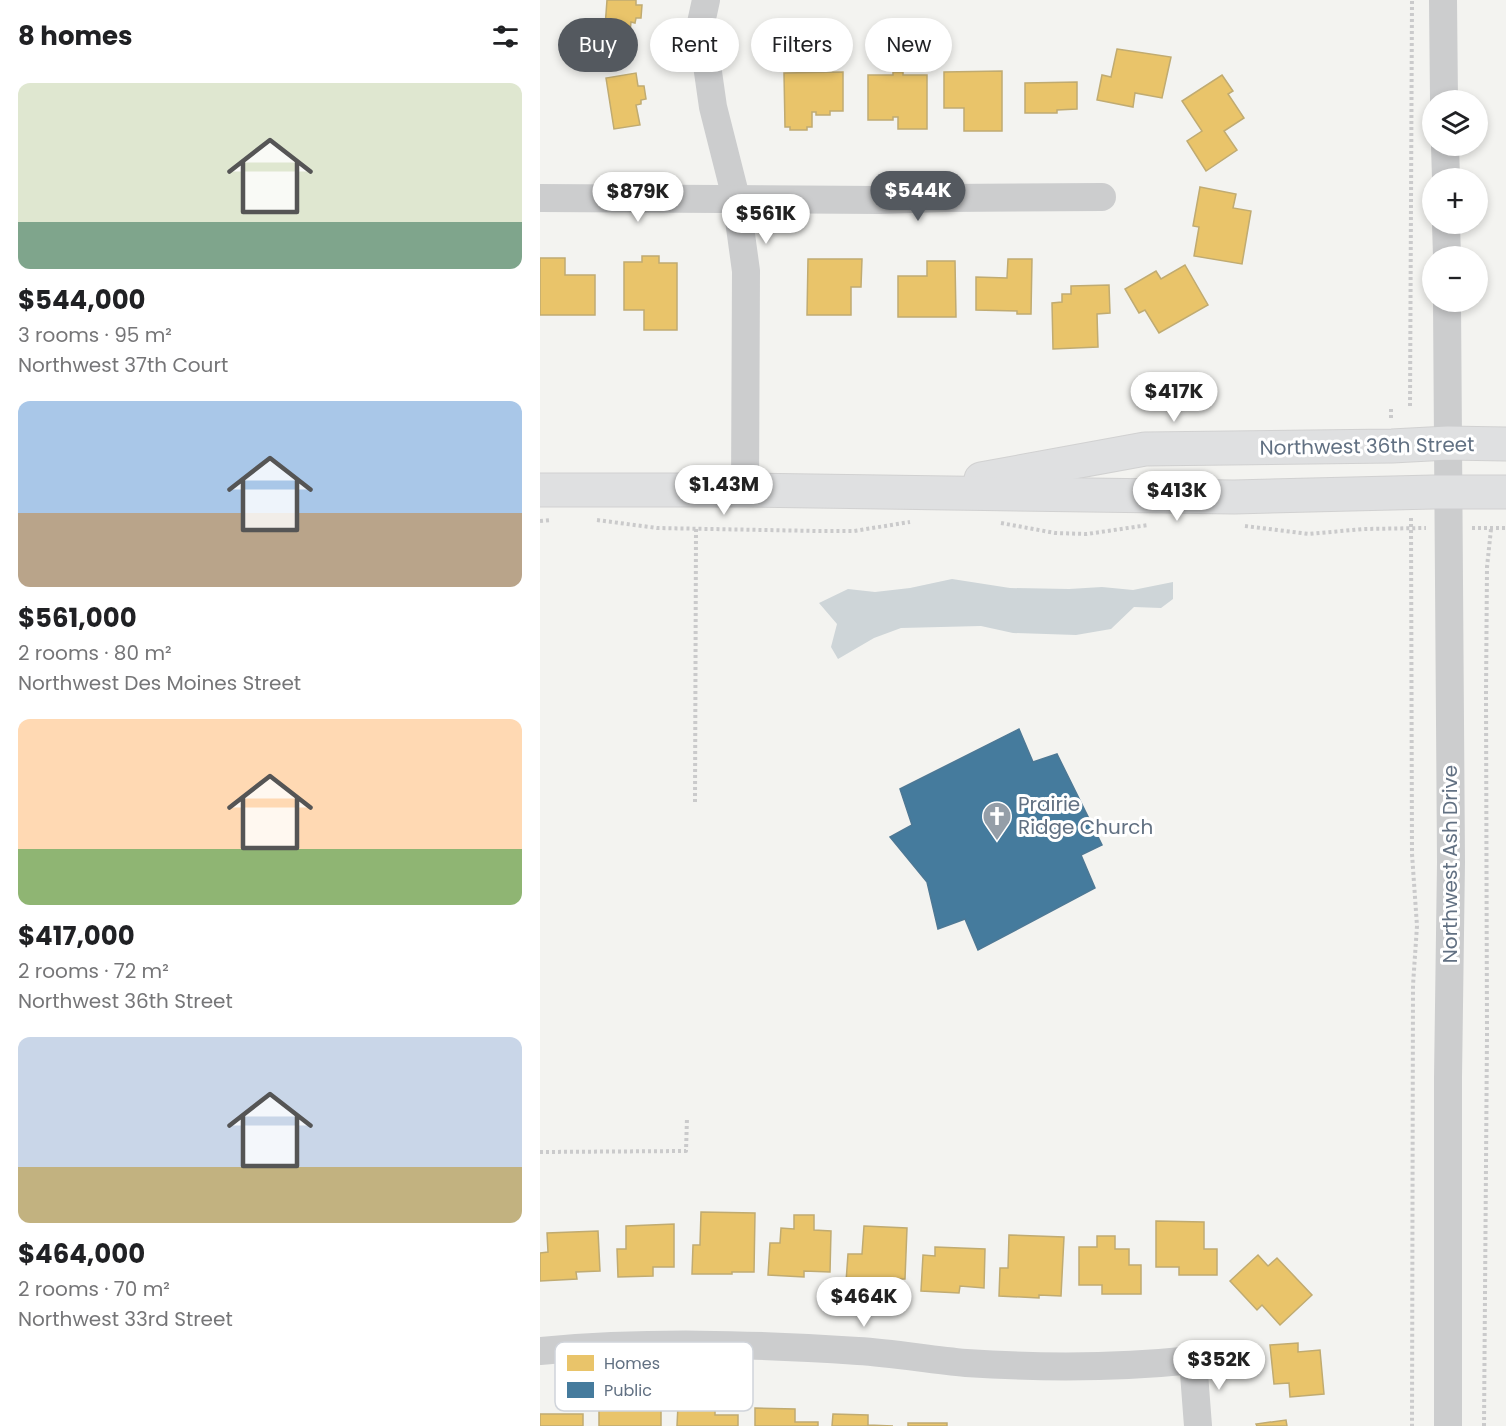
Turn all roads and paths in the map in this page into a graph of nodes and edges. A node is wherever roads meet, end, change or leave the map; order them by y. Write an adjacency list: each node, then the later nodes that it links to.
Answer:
1 (706, 0): 7 (street)
2 (1412, 0): 9 (path)
3 (1443, 0): 4 (street)
4 (1444, 90)
5 (1102, 197): 7 (street)
6 (540, 198): 7 (street)
7 (736, 198): 15 (street)
8 (1447, 312): 11 (street, Northwest Ash Drive)
9 (1410, 406)
10 (1391, 409): 13 (path)
11 (1448, 443): 12 (main road, Northwest 36th Street); 13 (main road, Northwest 36th Street); 18 (street, Northwest Ash Drive)
12 (1506, 444)
13 (1392, 446): 19 (main road, Northwest 36th Street)
14 (540, 490): 15 (main road, Northwest 36th Street)
15 (745, 490): 19 (main road, Northwest 36th Street)
16 (1506, 492): 18 (main road, Northwest 36th Street)
17 (1410, 493): 18 (main road, Northwest 36th Street); 19 (main road, Northwest 36th Street); 26 (path)
18 (1449, 493): 29 (street, Northwest Ash Drive)
19 (913, 507): 28 (path)
20 (562, 519): 22 (path)
21 (592, 520): 28 (path)
22 (540, 521)
23 (994, 522): 24 (path)
24 (1157, 524)
25 (1240, 526): 26 (path)
26 (1411, 528): 29 (path); 38 (path)
27 (1506, 528): 30 (path)
28 (696, 529): 31 (path)
29 (1449, 529): 30 (path); 39 (street, Northwest Ash Drive)
30 (1491, 529): 40 (path)
31 (695, 802)
32 (687, 1118): 33 (path)
33 (540, 1152)
34 (753, 1345): 37 (street)
35 (555, 1350): 36 (street)
36 (540, 1351)
37 (1198, 1426)
38 (1412, 1426)
39 (1448, 1426)
40 (1484, 1426)

